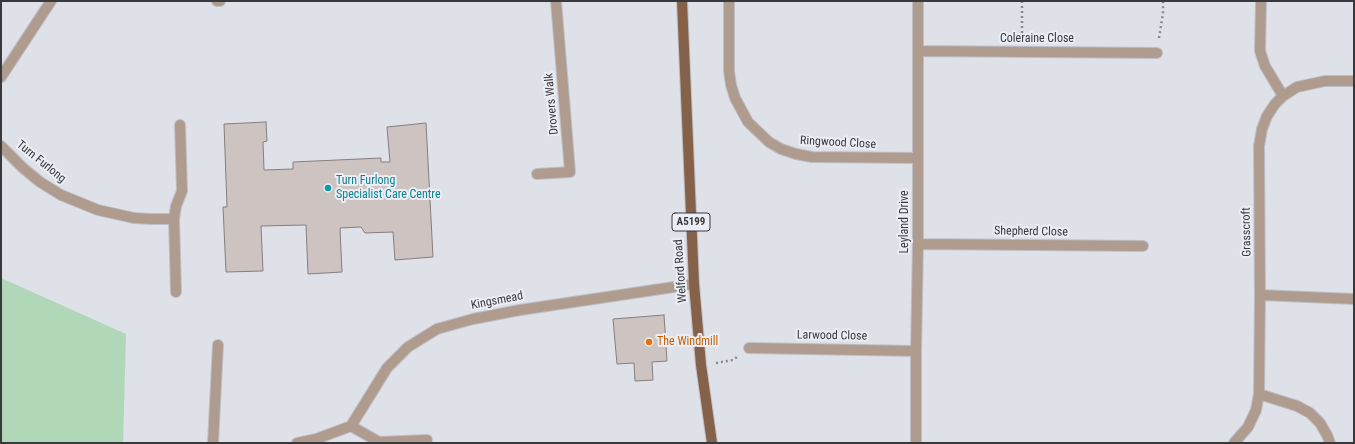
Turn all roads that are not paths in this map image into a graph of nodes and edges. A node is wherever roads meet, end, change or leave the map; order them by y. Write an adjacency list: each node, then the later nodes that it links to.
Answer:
1 (51, 1): 11 (street)
2 (217, 1): 3 (street)
3 (220, 1)
4 (556, 1): 17 (street, Drovers Walk)
5 (682, 1): 21 (main road, Welford Road / A5199)
6 (729, 1): 16 (street, Ringwood Close)
7 (918, 1): 9 (street, Leyland Drive)
8 (1261, 1): 13 (street)
9 (918, 51): 10 (street, Coleraine Close); 16 (street, Leyland Drive)
10 (1156, 52)
11 (1, 77)
12 (1354, 81): 13 (street, Grasscroft)
13 (1283, 96): 23 (street, Grasscroft)
14 (180, 125): 18 (street)
15 (1, 146): 18 (street, Turn Furlong)
16 (918, 158): 19 (street, Leyland Drive)
17 (537, 174)
18 (174, 219): 22 (street)
19 (918, 244): 20 (street, Shepherd Close); 27 (street, Leyland Drive)
20 (1143, 246)
21 (694, 284): 29 (street, Kingsmead); 33 (main road, Welford Road / A5199)
22 (176, 292)
23 (1260, 295): 24 (street); 28 (street, Grasscroft)
24 (1354, 299)
25 (218, 345): 31 (street)
26 (749, 348): 27 (street, Larwood Close)
27 (916, 350): 34 (street, Leyland Drive)
28 (1259, 394): 35 (street, Grasscroft); 36 (street)
29 (351, 426): 30 (street); 32 (street)
30 (427, 440)
31 (213, 443)
32 (297, 443)
33 (712, 443)
34 (916, 443)
35 (1234, 443)
36 (1330, 443)

